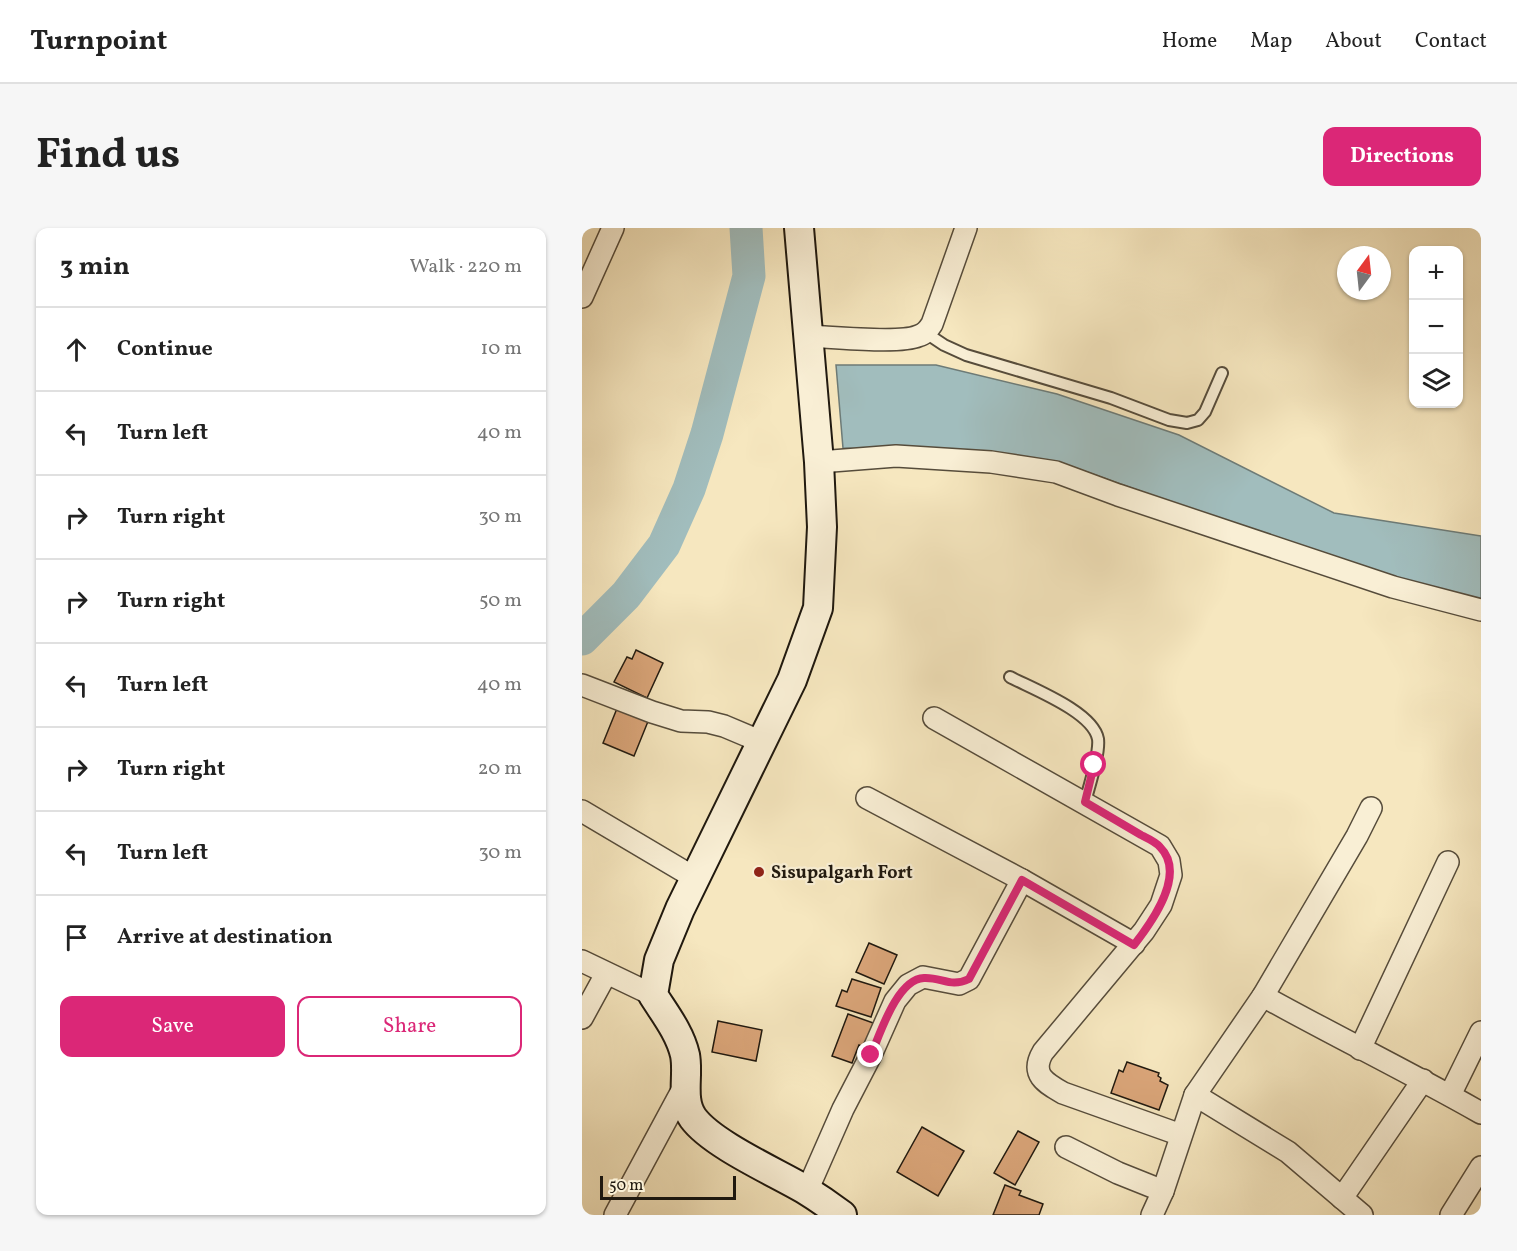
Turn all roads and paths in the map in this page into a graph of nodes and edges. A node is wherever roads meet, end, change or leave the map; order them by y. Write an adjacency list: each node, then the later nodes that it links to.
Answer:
1 (613, 228): 4 (street)
2 (799, 228): 6 (street)
3 (966, 228): 5 (street)
4 (582, 297)
5 (926, 333): 6 (street); 7 (lane)
6 (809, 344): 8 (street)
7 (1222, 373)
8 (818, 455): 9 (street); 13 (street)
9 (1481, 610)
10 (1010, 676): 15 (lane)
11 (582, 685): 13 (street)
12 (934, 718): 15 (street)
13 (762, 742): 19 (street)
14 (867, 798): 20 (street)
15 (1085, 802): 21 (street)
16 (1371, 808): 25 (street)
17 (582, 811): 19 (street)
18 (1448, 862): 28 (street)
19 (695, 878): 24 (street)
20 (1022, 880): 21 (street); 37 (street)
21 (1134, 945): 34 (street)
22 (582, 961): 23 (street)
23 (606, 974): 24 (street); 26 (street)
24 (653, 995): 30 (street)
25 (1263, 996): 28 (street); 31 (street)
26 (582, 1018)
27 (1481, 1032): 32 (street)
28 (1360, 1049): 29 (street)
29 (1422, 1080): 32 (street); 39 (street)
30 (685, 1085): 37 (street); 40 (street)
31 (1195, 1095): 34 (street); 39 (street)
32 (1450, 1095): 33 (street)
33 (1481, 1113)
34 (1181, 1135): 38 (street)
35 (1066, 1147): 38 (street)
36 (1481, 1167): 44 (street)
37 (807, 1191): 41 (street)
38 (1163, 1191): 42 (street)
39 (1342, 1198): 43 (street)
40 (615, 1215)
41 (842, 1215)
42 (1152, 1215)
43 (1362, 1215)
44 (1451, 1215)

